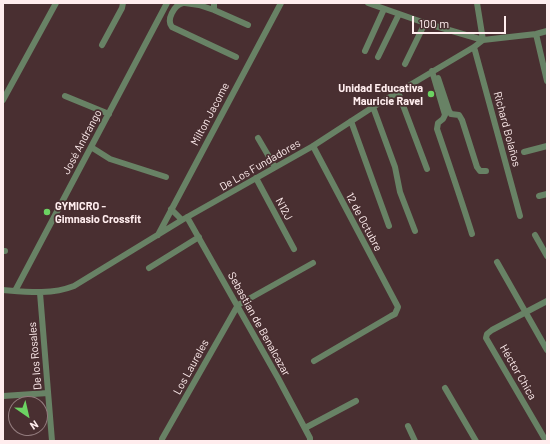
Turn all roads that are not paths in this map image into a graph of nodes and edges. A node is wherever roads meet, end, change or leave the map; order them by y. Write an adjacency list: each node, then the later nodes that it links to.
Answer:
1 (56, 3): 27 (street)
2 (123, 3): 17 (street)
3 (167, 3): 29 (street, José Andrango)
4 (184, 3): 10 (street); 20 (street)
5 (214, 3): 10 (street)
6 (281, 3): 43 (street, Milton Jacome)
7 (368, 3): 9 (street)
8 (477, 3): 16 (street)
9 (384, 9): 11 (street); 19 (street)
10 (214, 10): 13 (street)
11 (399, 14): 12 (street); 21 (street)
12 (425, 23): 16 (street); 22 (street)
13 (248, 26)
14 (547, 31): 15 (street)
15 (536, 34): 16 (street); 24 (street)
16 (483, 40): 18 (street, De Los Fundadores)
17 (102, 45)
18 (474, 47): 23 (street, De Los Fundadores); 44 (street, Richard Bolaños)
19 (365, 51)
20 (236, 57)
21 (378, 57)
22 (405, 64)
23 (434, 70): 25 (street, De Los Fundadores); 38 (street); 48 (street)
24 (547, 81)
25 (398, 92): 28 (street, De Los Fundadores); 37 (street)
26 (65, 96): 29 (street)
27 (3, 100)
28 (373, 107): 30 (street, De Los Fundadores); 47 (street)
29 (109, 114): 34 (street, José Andrango)
30 (351, 121): 32 (street, De Los Fundadores); 46 (street)
31 (258, 138): 36 (street)
32 (313, 146): 36 (street, De Los Fundadores); 64 (street, 12 de Octubre)
33 (547, 146): 35 (street)
34 (91, 147): 39 (street); 58 (street, José Andrango)
35 (524, 152)
36 (275, 167): 40 (street, De Los Fundadores)
37 (427, 169)
38 (486, 171)
39 (166, 177)
40 (256, 178): 45 (street, De Los Fundadores); 52 (street, N12J)
41 (547, 194): 42 (street)
42 (539, 196)
43 (172, 209): 45 (street, Sebastian de Benalcazar); 49 (street, Milton Jacome)
44 (520, 216)
45 (185, 219): 49 (street, De Los Fundadores); 51 (street, Sebastian de Benalcazar)
46 (389, 226)
47 (414, 231)
48 (472, 234)
49 (157, 235): 59 (street, De Los Fundadores)
50 (535, 235): 53 (street)
51 (199, 237): 56 (street); 61 (street, Sebastian de Benalcazar)
52 (294, 249)
53 (547, 256)
54 (497, 262): 62 (street)
55 (313, 263): 61 (street)
56 (149, 268)
57 (3, 290): 58 (street, De Los Fundadores)
58 (15, 291): 59 (street, De Los Fundadores)
59 (40, 293): 66 (street, De los Rosales)
60 (547, 301): 62 (street)
61 (238, 305): 70 (street, Sebastian de Benalcazar); 71 (street, Los Laureles)
62 (526, 312): 63 (street); 76 (street, Héctor Chica)
63 (547, 350)
64 (314, 361)
65 (445, 388): 75 (street)
66 (48, 394): 67 (street); 72 (street, De los Rosales)
67 (3, 396)
68 (356, 400): 70 (street)
69 (408, 426): 74 (street)
70 (305, 428): 73 (street, Sebastian de Benalcazar)
71 (162, 439)
72 (52, 441)
73 (310, 441)
74 (415, 441)
75 (476, 441)
76 (546, 441)

